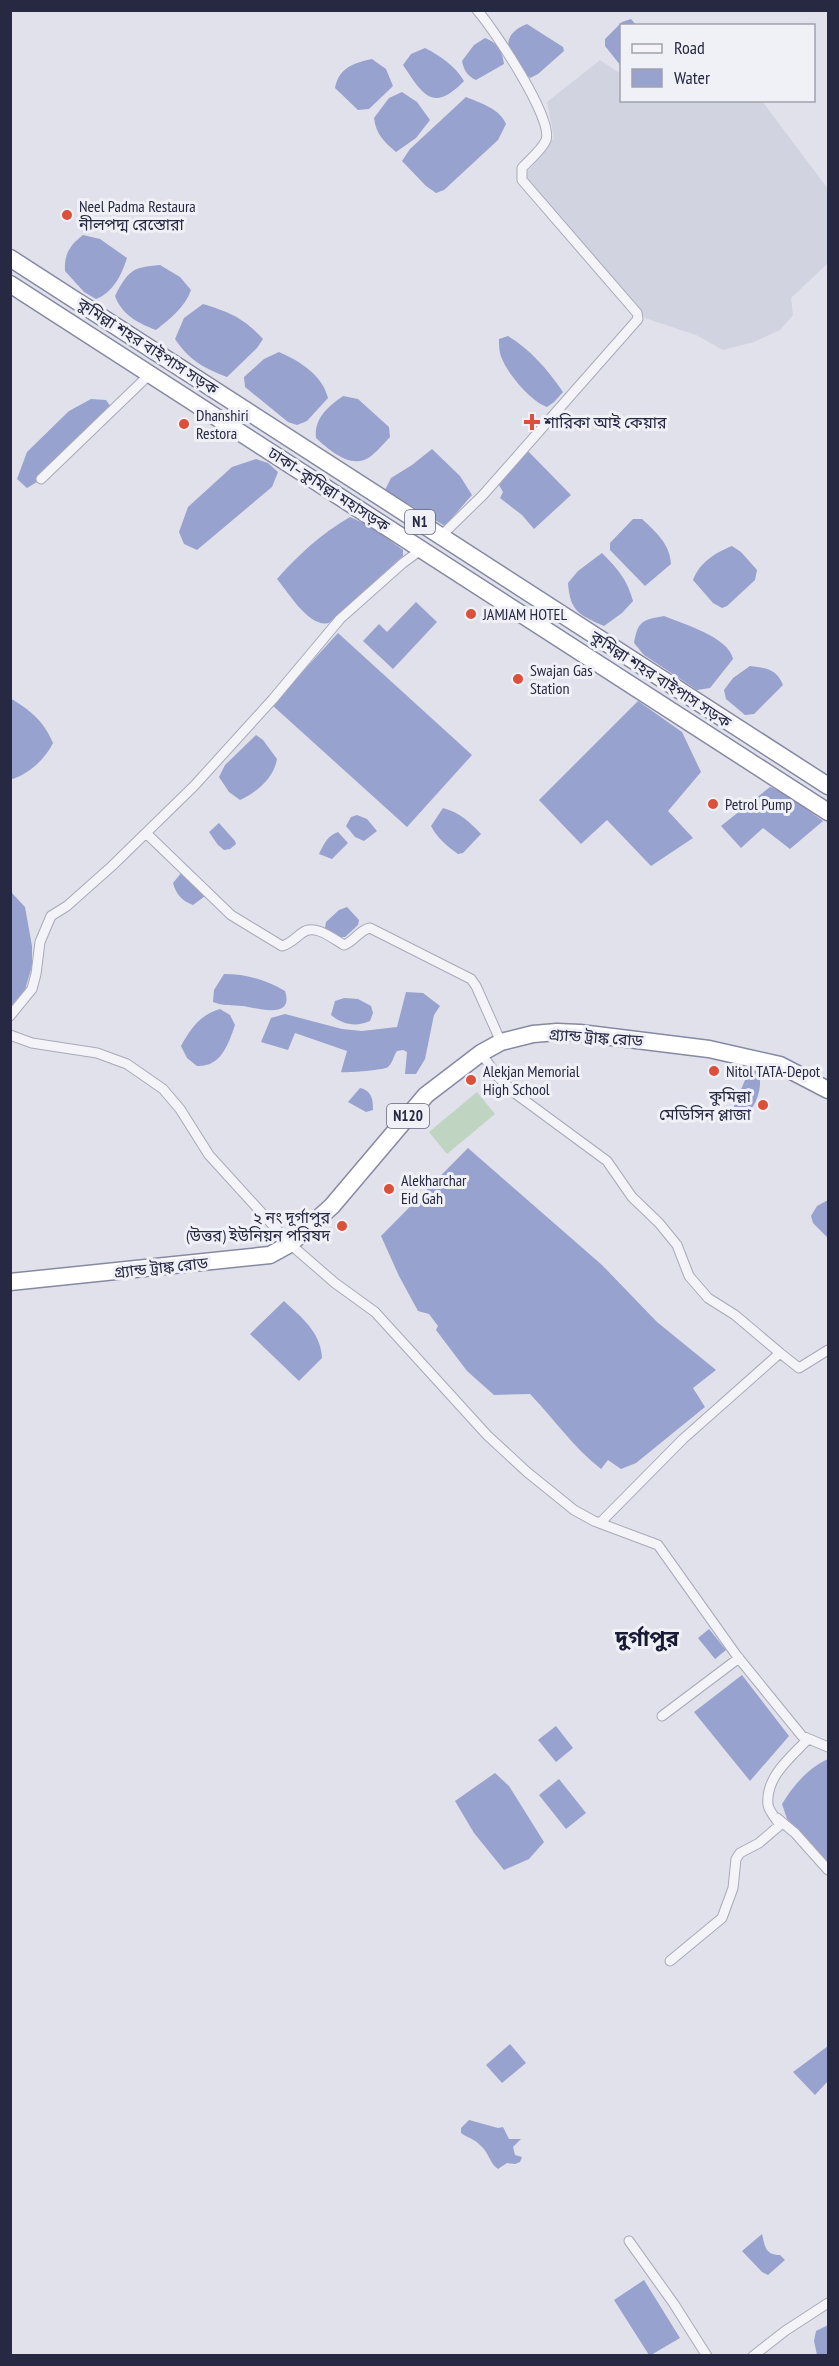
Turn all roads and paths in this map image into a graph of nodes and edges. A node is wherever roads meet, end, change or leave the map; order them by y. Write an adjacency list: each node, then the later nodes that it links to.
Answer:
1 (477, 10): 6 (street)
2 (10, 258): 6 (highway, কুমিল্লা শহর বাইপাস সড়ক / N1)
3 (10, 284): 4 (highway, ঢাকা–কুমিল্লা মহাসড়ক / N1)
4 (151, 374): 5 (street); 7 (highway, ঢাকা–কুমিল্লা মহাসড়ক / N1)
5 (41, 479)
6 (442, 535): 8 (highway, কুমিল্লা শহর বাইপাস সড়ক / N1)
7 (422, 549): 9 (highway, ঢাকা–কুমিল্লা মহাসড়ক / N1); 10 (street)
8 (828, 786)
9 (828, 812)
10 (146, 833): 11 (street); 13 (street)
11 (10, 1016)
12 (10, 1035): 16 (street)
13 (501, 1042): 14 (highway, গ্র্যান্ড ট্রাঙ্ক রোড / N120); 15 (highway, গ্র্যান্ড ট্রাঙ্ক রোড / N120)
14 (481, 1053): 16 (highway, গ্র্যান্ড ট্রাঙ্ক রোড / N120); 19 (street)
15 (828, 1090)
16 (290, 1244): 17 (highway, গ্র্যান্ড ট্রাঙ্ক রোড / N120); 20 (street)
17 (10, 1282)
18 (828, 1350): 19 (street)
19 (780, 1353): 20 (street)
20 (600, 1523): 21 (street)
21 (739, 1658): 22 (street); 23 (street)
22 (662, 1716)
23 (808, 1739): 24 (street); 25 (street)
24 (828, 1747)
25 (775, 1817): 26 (street); 27 (street)
26 (828, 1870)
27 (670, 1961)
28 (629, 2241): 30 (street)
29 (828, 2303): 31 (street)
30 (707, 2355)
31 (755, 2355)

